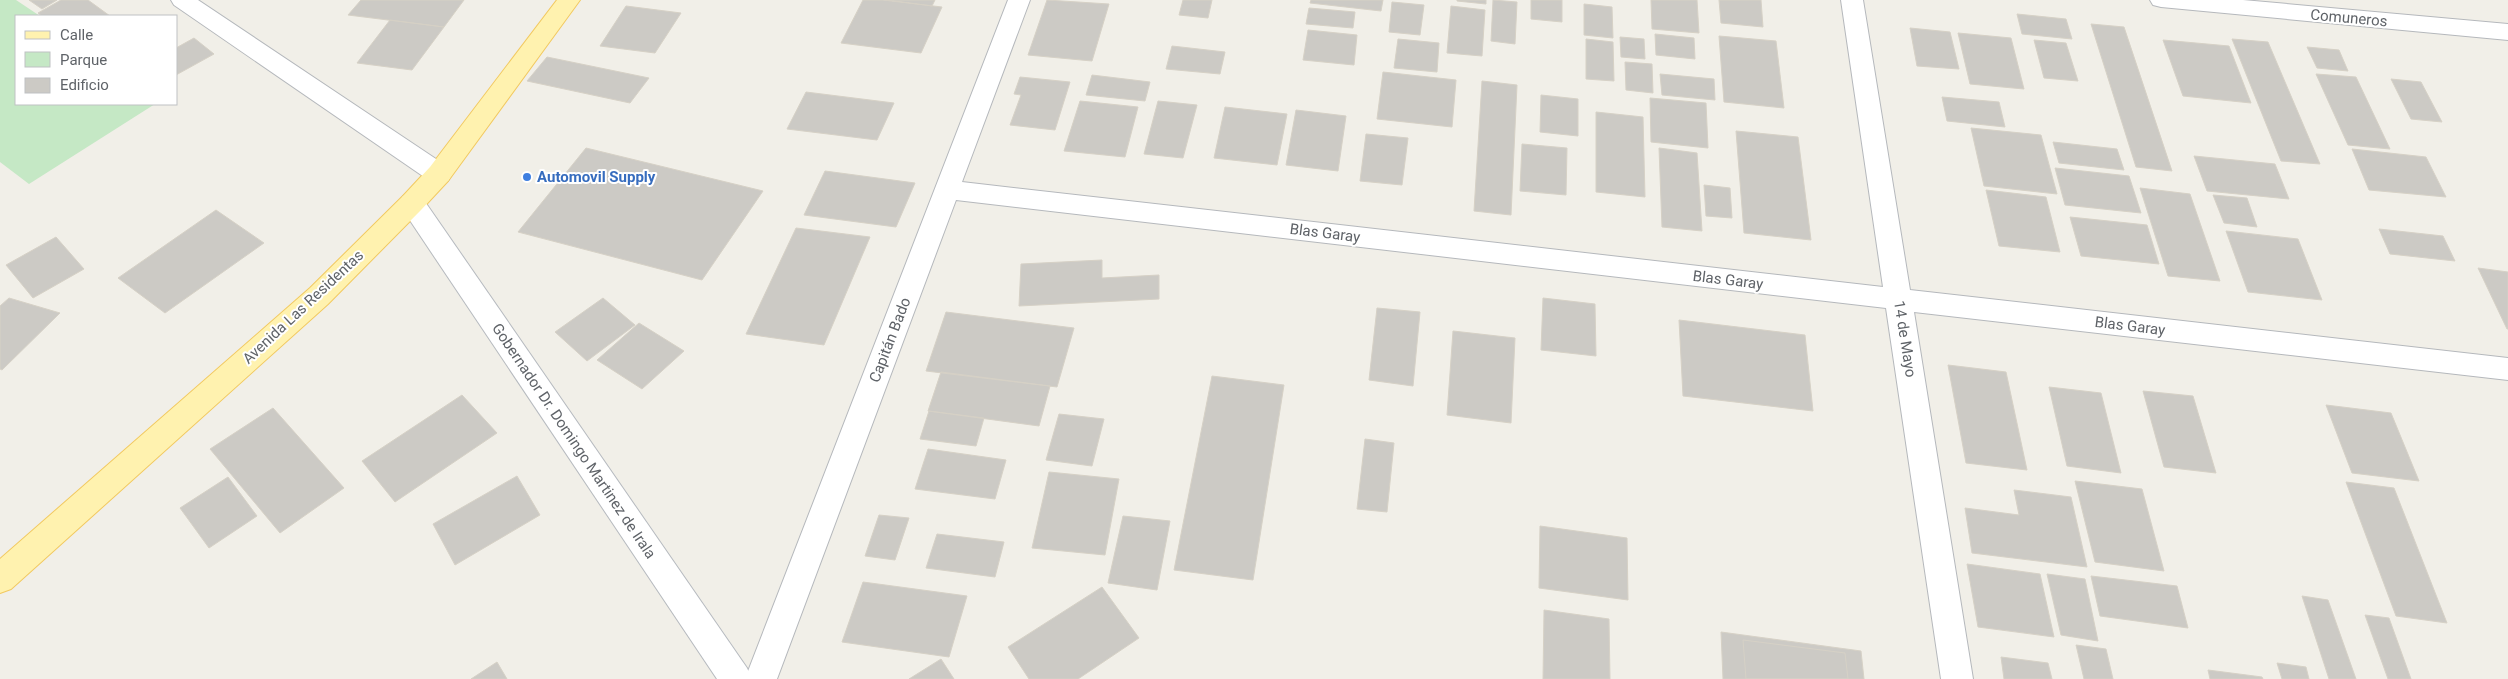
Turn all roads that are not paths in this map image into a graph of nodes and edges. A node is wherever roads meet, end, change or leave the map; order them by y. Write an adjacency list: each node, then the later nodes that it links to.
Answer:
1 (182, 0): 7 (street)
2 (569, 0): 7 (main road, Avenida Las Residentas)
3 (1019, 0): 8 (street, Capitán Bado)
4 (1852, 0): 10 (street, 14 de Mayo)
5 (2161, 0): 6 (street, Comuneros)
6 (2508, 32)
7 (439, 174): 9 (main road, Avenida Las Residentas)
8 (947, 190): 10 (street, Blas Garay); 14 (street, Capitán Bado)
9 (412, 202): 12 (main road, Avenida Las Residentas); 13 (street, Gobernador Dr. Domingo Martinez de Irala)
10 (1898, 299): 11 (street, Blas Garay); 15 (street, 14 de Mayo)
11 (2508, 369)
12 (0, 579)
13 (736, 679)
14 (761, 679)
15 (1957, 679)

